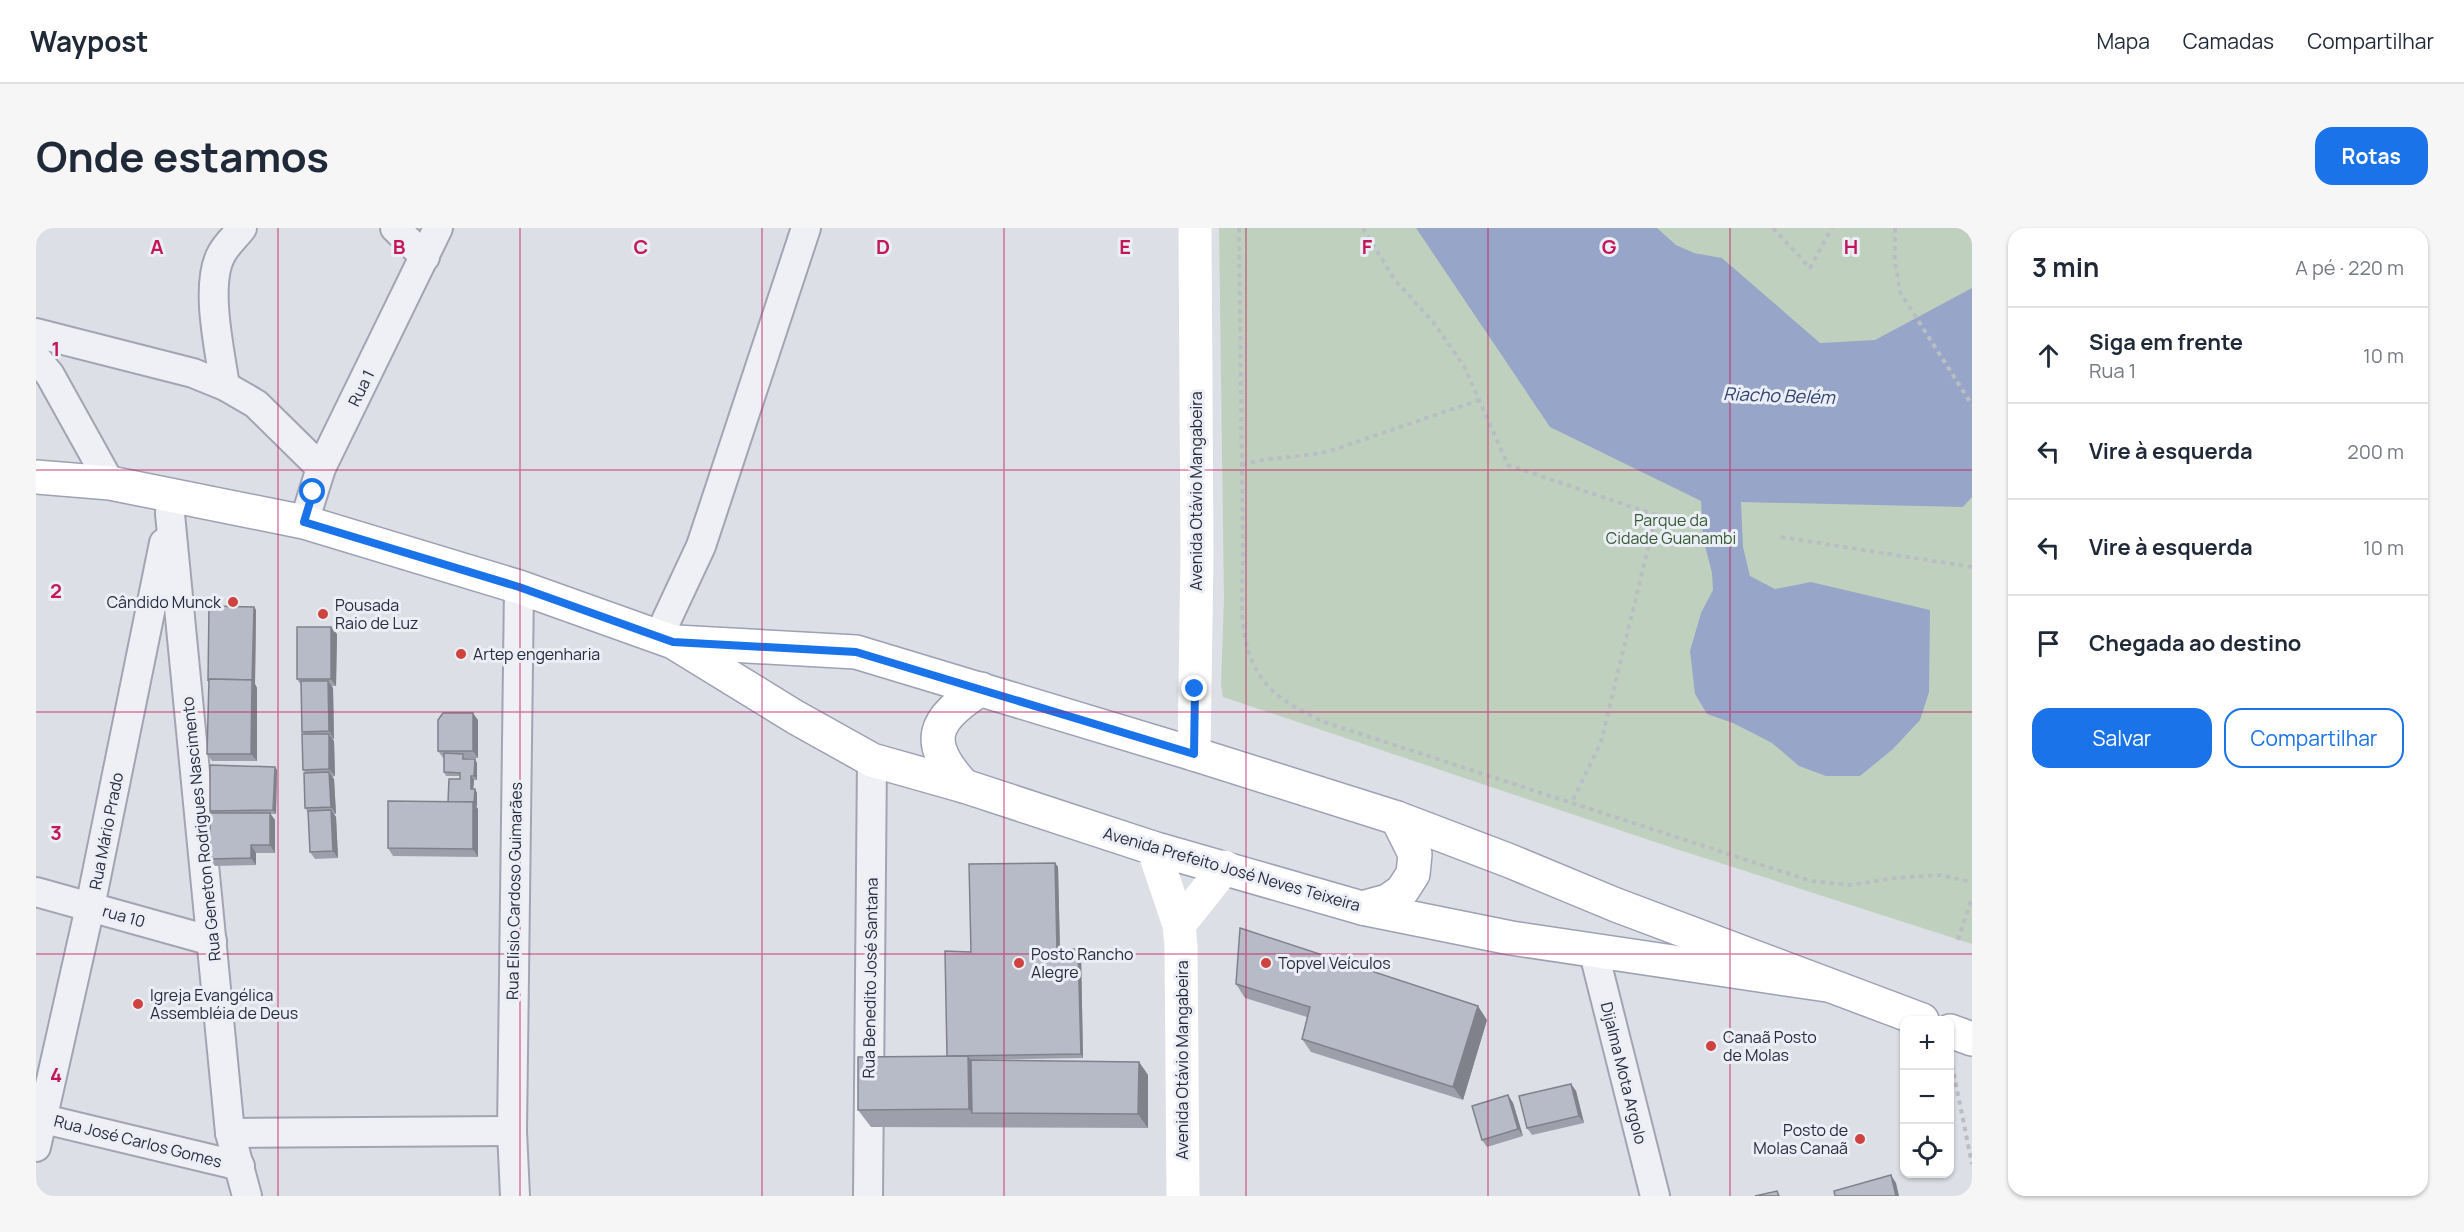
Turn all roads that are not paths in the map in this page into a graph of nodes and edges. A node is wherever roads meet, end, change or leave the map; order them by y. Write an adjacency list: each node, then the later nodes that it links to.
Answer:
1 (242, 228): 9 (street)
2 (395, 228): 6 (street)
3 (438, 228): 6 (street, Rua 1)
4 (806, 228): 16 (street)
5 (1195, 228): 18 (main road, Avenida Otávio Mangabeira)
6 (425, 257): 10 (street, Rua 1)
7 (36, 333): 9 (street)
8 (36, 358): 12 (street)
9 (225, 386): 10 (street)
10 (321, 468): 14 (street, Rua 1)
11 (36, 477): 12 (main road, Avenida Prefeito José Neves Teixeira)
12 (110, 483): 13 (main road, Avenida Prefeito José Neves Teixeira)
13 (170, 505): 14 (main road, Avenida Prefeito José Neves Teixeira); 25 (street, Rua Mário Prado); 28 (street, Rua Geneton Rodrigues Nascimento)
14 (304, 522): 15 (main road, Avenida Prefeito José Neves Teixeira)
15 (519, 587): 16 (main road, Avenida Prefeito José Neves Teixeira); 35 (street, Rua Elisio Cardoso Guimarães)
16 (666, 639): 17 (main road, Avenida Prefeito José Neves Teixeira); 19 (main road, Avenida Prefeito José Neves Teixeira)
17 (981, 689): 18 (main road, Avenida Prefeito José Neves Teixeira); 20 (main road)
18 (1194, 754): 21 (main road, Avenida Prefeito José Neves Teixeira)
19 (872, 760): 20 (main road, Avenida Prefeito José Neves Teixeira); 41 (street, Rua Benedito José Santana)
20 (964, 786): 22 (main road, Avenida Prefeito José Neves Teixeira)
21 (1397, 818): 26 (main road); 30 (main road, Avenida Prefeito José Neves Teixeira)
22 (1154, 848): 23 (main road, Avenida Prefeito José Neves Teixeira); 27 (main road, Avenida Otávio Mangabeira)
23 (1225, 867): 26 (main road, Avenida Prefeito José Neves Teixeira); 27 (main road)
24 (36, 892): 25 (street, rua 10)
25 (90, 907): 28 (street, rua 10); 34 (street, Rua Mário Prado)
26 (1362, 908): 29 (main road, Avenida Prefeito José Neves Teixeira)
27 (1179, 925): 42 (main road, Avenida Otávio Mangabeira)
28 (212, 941): 36 (street, Rua Geneton Rodrigues Nascimento)
29 (1593, 949): 30 (main road, Avenida Prefeito José Neves Teixeira); 43 (street, Dijalma Mota Argolo)
30 (1827, 985): 31 (main road, Avenida Prefeito José Neves Teixeira)
31 (1911, 1016)
32 (1954, 1038): 33 (main road)
33 (1962, 1051)
34 (40, 1118): 37 (street, Rua Mário Prado); 38 (street, Rua José Carlos Gomes)
35 (512, 1131): 36 (street); 40 (street, Rua Elisio Cardoso Guimarães)
36 (230, 1133): 38 (street, Rua Geneton Rodrigues Nascimento)
37 (36, 1147)
38 (240, 1166): 39 (street, Rua Geneton Rodrigues Nascimento)
39 (247, 1196)
40 (515, 1196)
41 (868, 1196)
42 (1183, 1196)
43 (1655, 1196)

